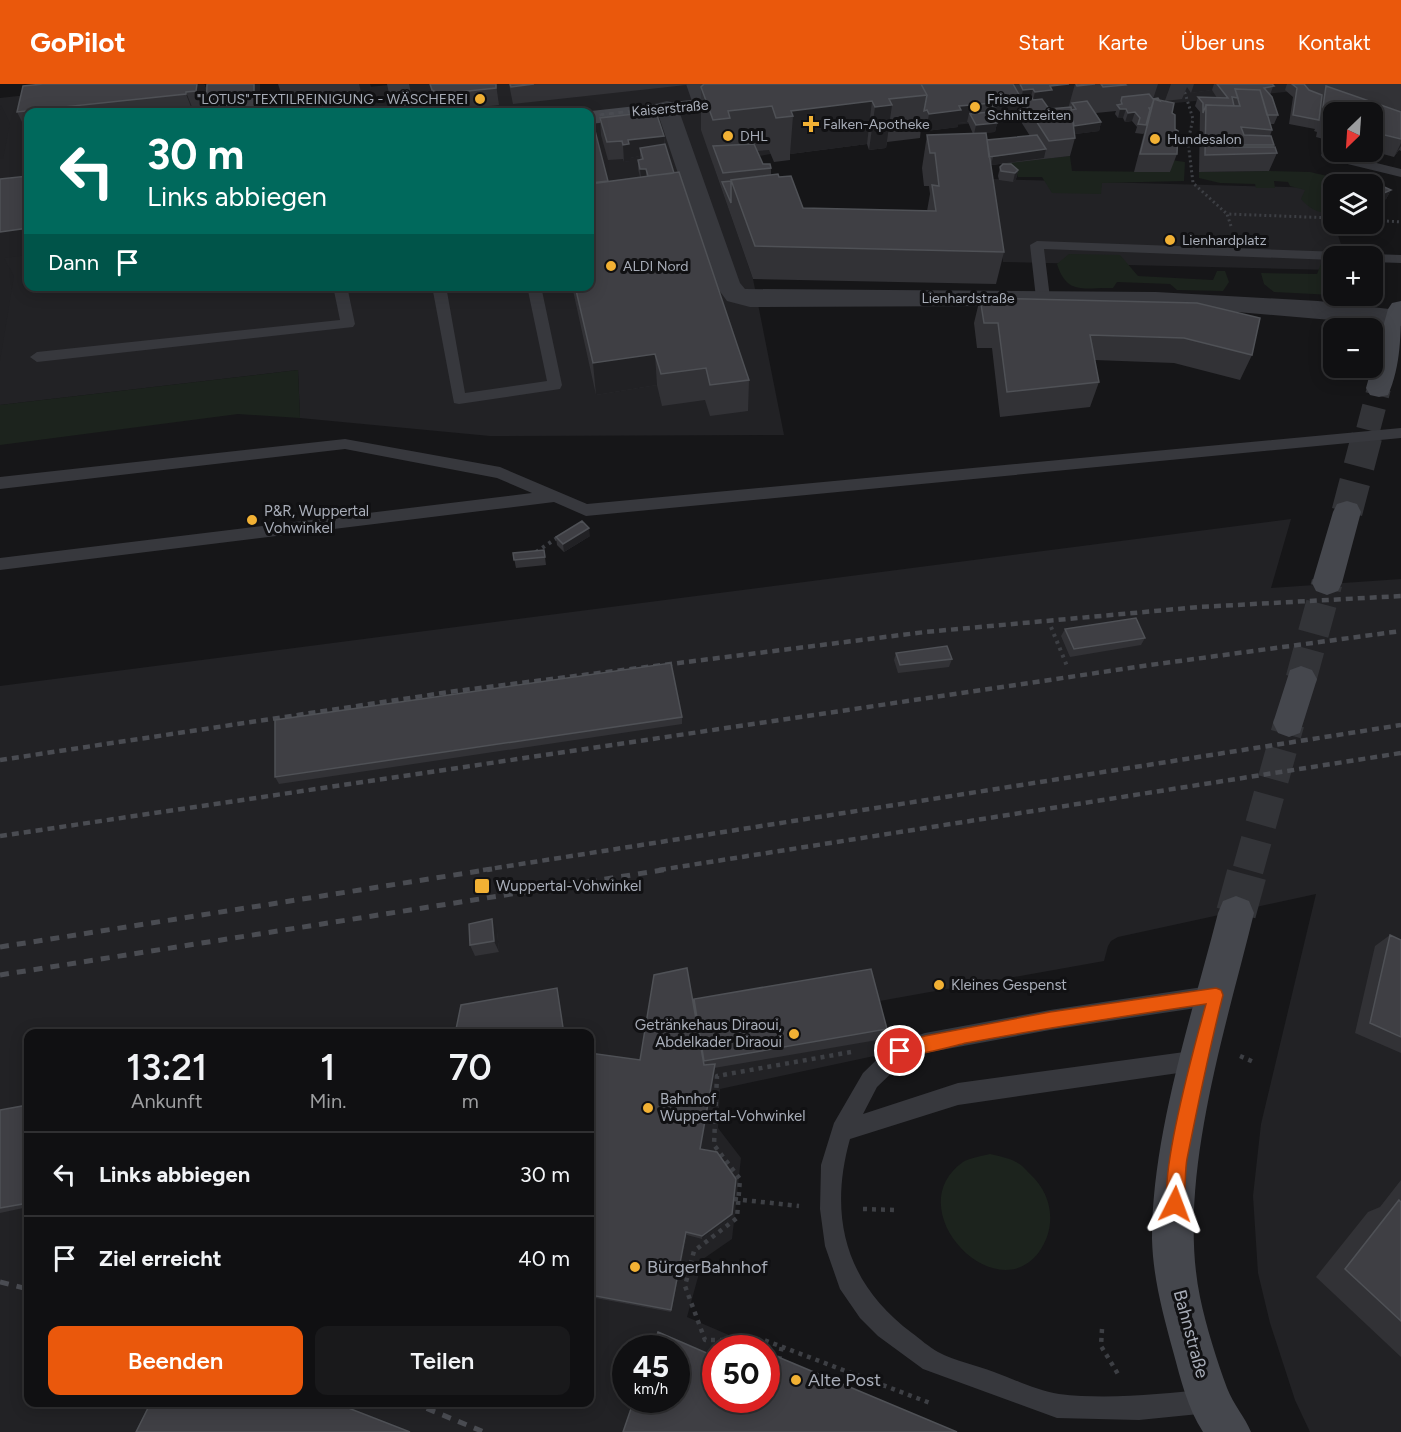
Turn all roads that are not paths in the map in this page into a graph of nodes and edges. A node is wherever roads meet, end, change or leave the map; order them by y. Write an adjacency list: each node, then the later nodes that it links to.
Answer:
1 (398, 84): 5 (street)
2 (697, 84): 4 (street)
3 (771, 98): 4 (main road, Kaiserstraße)
4 (703, 105): 6 (main road, Kaiserstraße)
5 (403, 108)
6 (667, 108): 7 (main road, Kaiserstraße); 16 (street, Lienhardstraße)
7 (594, 117)
8 (1358, 162): 9 (lane)
9 (1401, 173)
10 (1323, 255): 16 (lane)
11 (1383, 258): 12 (lane)
12 (1401, 259)
13 (341, 291): 18 (lane)
14 (440, 291): 15 (lane)
15 (535, 291)
16 (1043, 298): 17 (street, Lienhardstraße)
17 (1400, 313): 19 (main road)
18 (37, 357)
19 (1379, 388)
20 (1401, 433): 22 (lane)
21 (0, 483): 22 (lane)
22 (555, 496): 24 (lane)
23 (1347, 512): 25 (main road)
24 (0, 564)
25 (1328, 583)
26 (1301, 679): 27 (main road)
27 (1289, 723)
28 (1236, 913): 29 (main road, Bahnstraße)
29 (1216, 995): 30 (main road, Bahnstraße); 31 (lane)
30 (1198, 1060): 31 (lane); 32 (main road, Bahnstraße)
31 (842, 1131): 32 (lane)
32 (1219, 1416)

